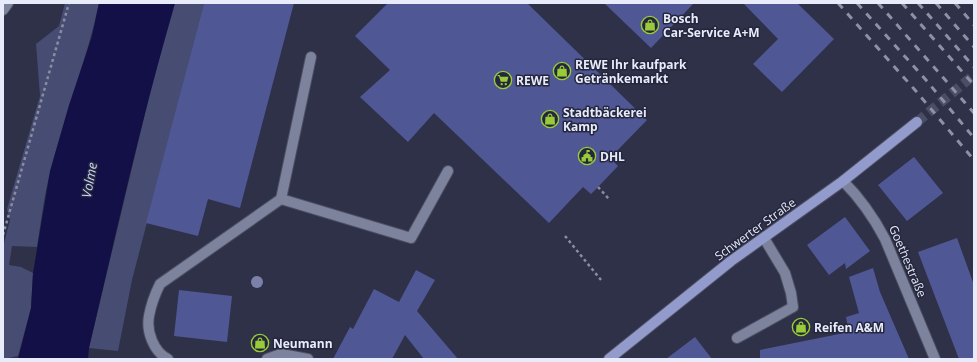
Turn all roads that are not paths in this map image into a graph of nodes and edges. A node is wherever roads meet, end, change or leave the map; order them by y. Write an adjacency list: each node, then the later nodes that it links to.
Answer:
1 (8, 3): 2 (street)
2 (3, 10)
3 (311, 57): 7 (street)
4 (917, 122): 6 (main road, Schwerter Straße)
5 (448, 171): 7 (street)
6 (843, 181): 8 (main road, Schwerter Straße); 14 (street, Goethestraße)
7 (281, 200): 10 (street)
8 (764, 238): 9 (street); 13 (main road, Schwerter Straße)
9 (737, 338)
10 (168, 359)
11 (267, 359): 12 (street)
12 (308, 359)
13 (609, 359)
14 (935, 359)

